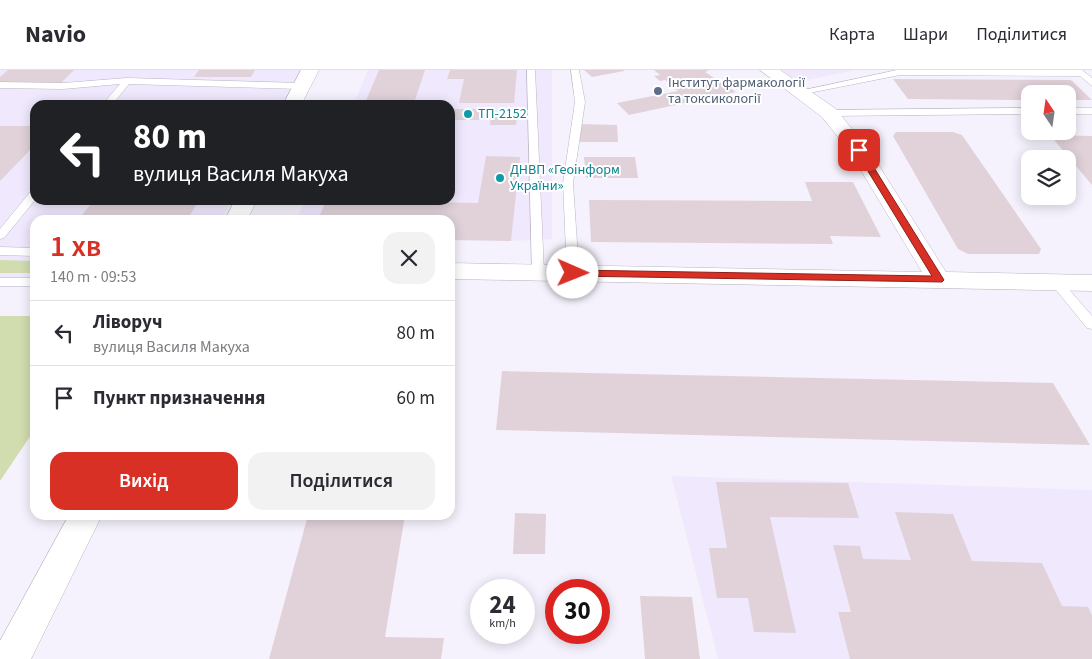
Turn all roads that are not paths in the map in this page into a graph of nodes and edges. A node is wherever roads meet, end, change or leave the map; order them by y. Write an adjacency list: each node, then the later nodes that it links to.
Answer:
1 (125, 70): 6 (lane)
2 (310, 70): 9 (street)
3 (530, 70): 22 (lane)
4 (575, 70): 23 (lane)
5 (769, 70): 10 (street)
6 (127, 81): 8 (lane); 9 (lane); 11 (lane)
7 (1092, 83): 10 (lane)
8 (0, 86)
9 (301, 86): 12 (street)
10 (799, 92): 15 (street)
11 (111, 100)
12 (294, 100)
13 (1076, 111): 14 (lane)
14 (1092, 111)
15 (829, 112): 16 (lane); 24 (street)
16 (1021, 112)
17 (30, 199): 18 (lane)
18 (0, 236)
19 (0, 251): 20 (lane)
20 (30, 252)
21 (455, 270): 22 (street)
22 (538, 272): 23 (street)
23 (573, 273): 24 (street)
24 (939, 280): 27 (street)
25 (0, 282): 26 (lane)
26 (30, 282)
27 (1056, 282): 28 (street); 29 (lane)
28 (1092, 283)
29 (1092, 325)
30 (83, 520): 31 (street)
31 (11, 659)

